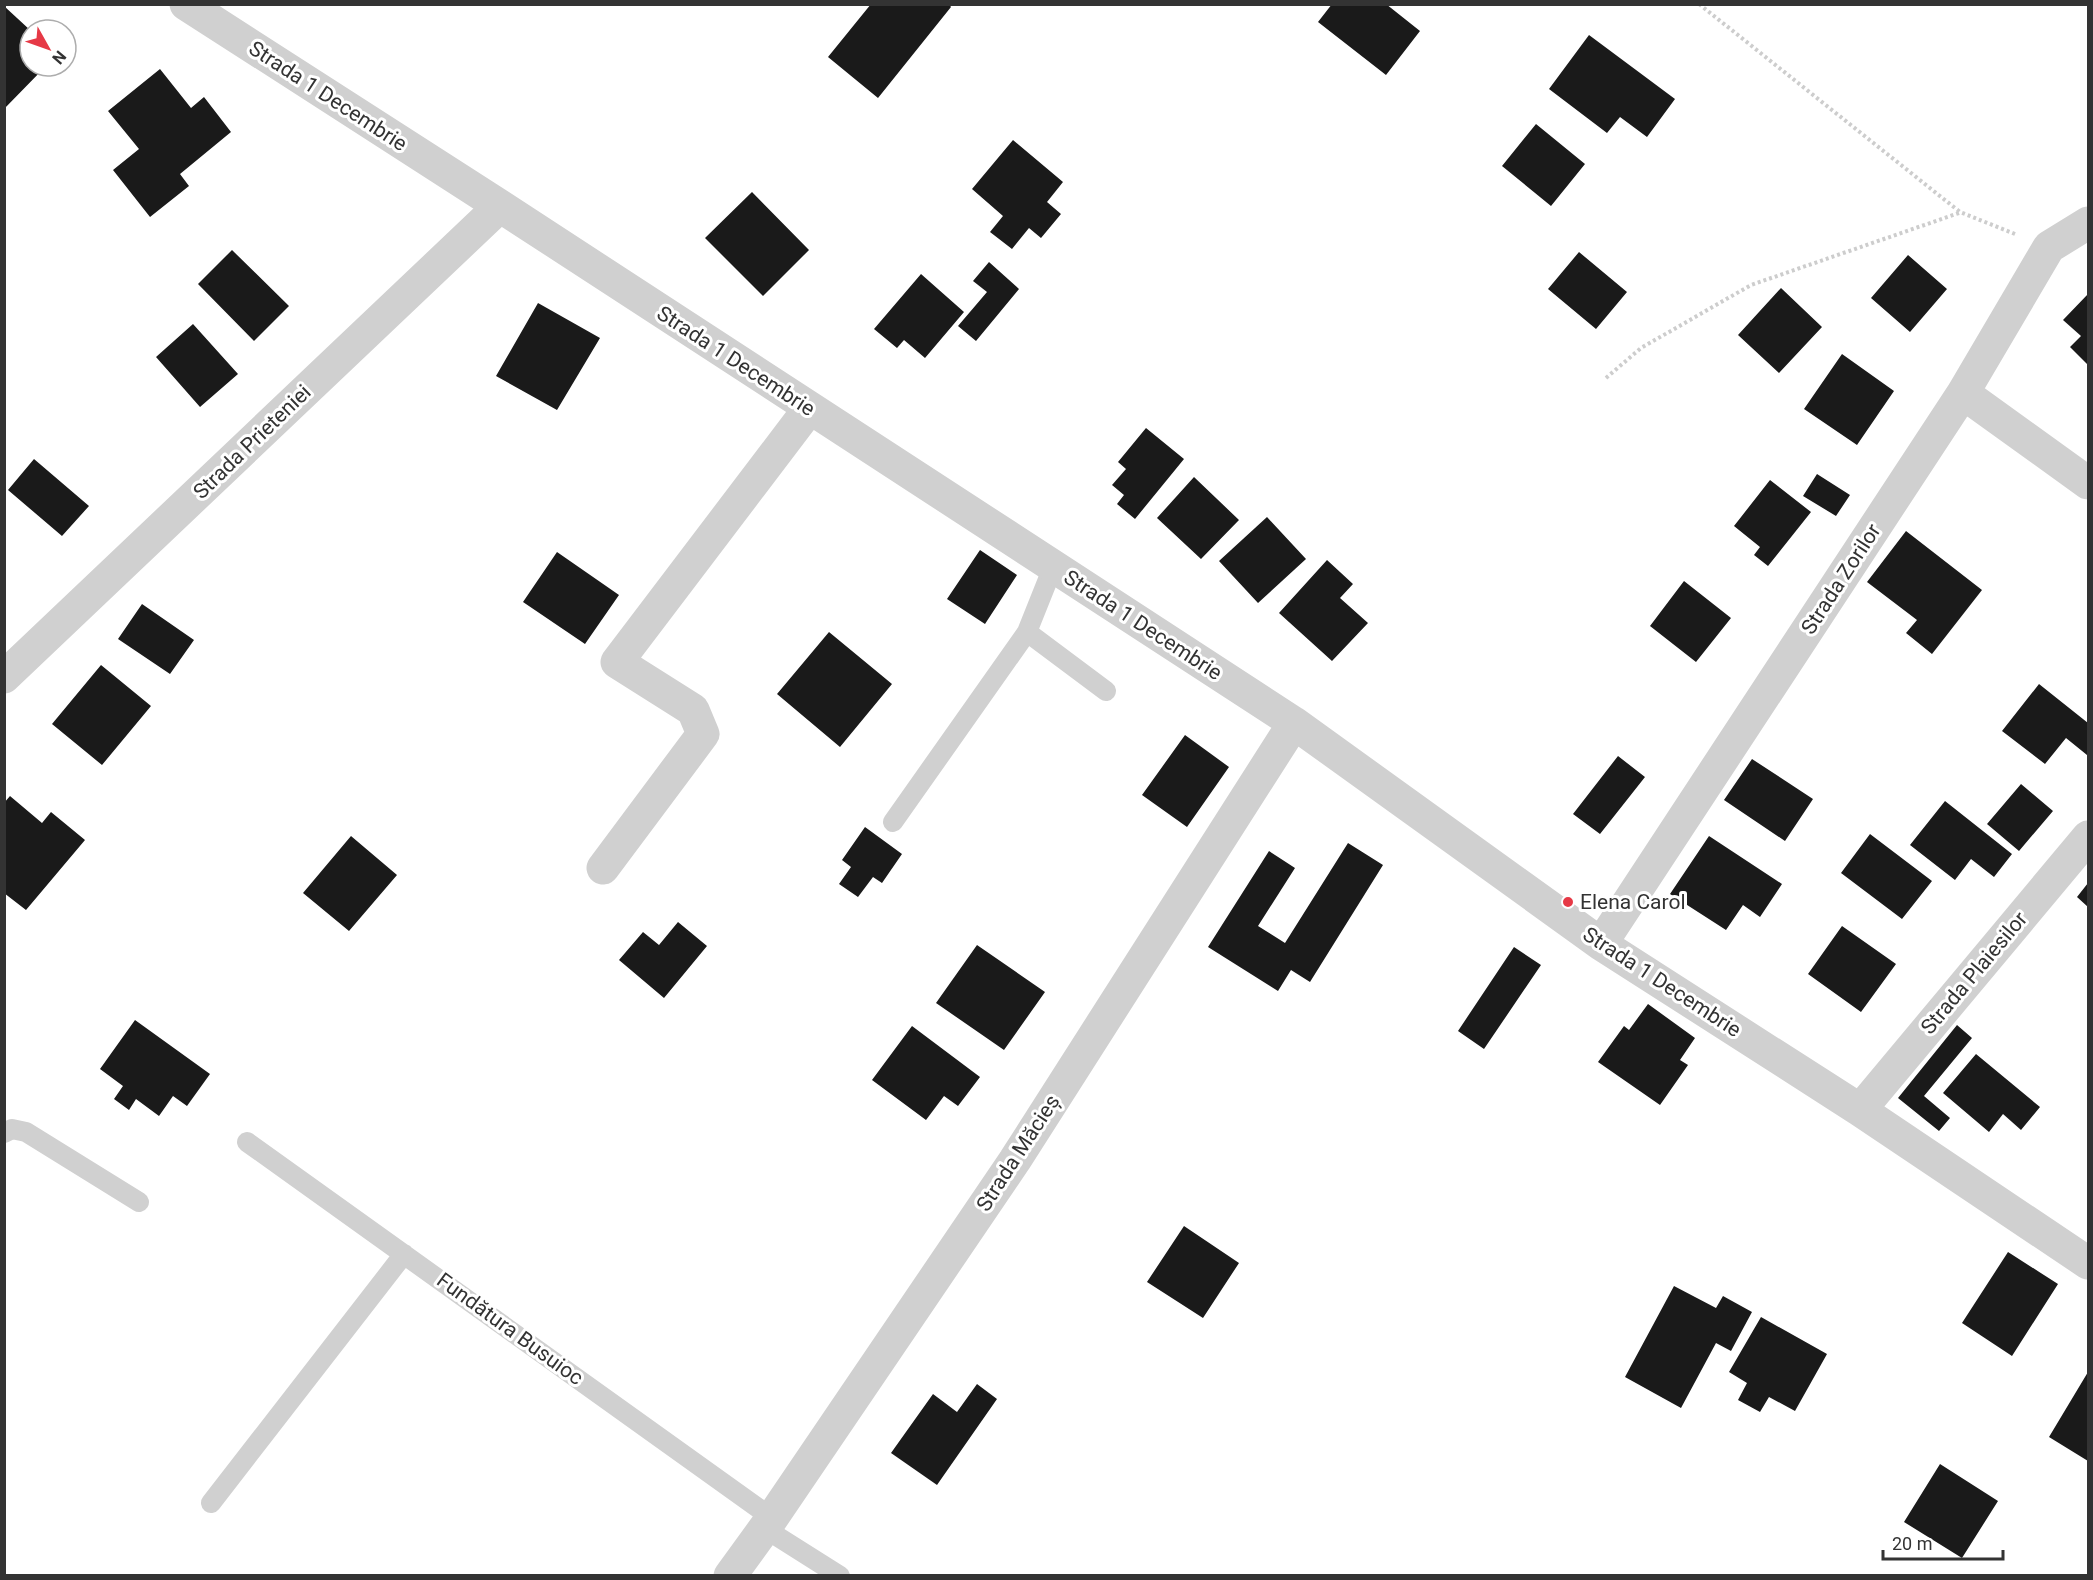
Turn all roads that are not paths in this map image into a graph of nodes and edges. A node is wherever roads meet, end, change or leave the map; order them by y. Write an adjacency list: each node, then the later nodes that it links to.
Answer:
1 (186, 4): 2 (street, Strada 1 Decembrie)
2 (500, 206): 5 (street, Strada 1 Decembrie); 9 (street, Strada Prieteniei)
3 (2088, 223): 4 (street, Strada Zorilor)
4 (1964, 393): 6 (street); 15 (street, Strada Zorilor)
5 (809, 409): 7 (street, Strada 1 Decembrie); 14 (street)
6 (2088, 483)
7 (1053, 567): 8 (lane); 11 (street, Strada 1 Decembrie)
8 (1027, 632): 10 (lane); 12 (lane)
9 (7, 671)
10 (1106, 691)
11 (1294, 723): 15 (street, Strada 1 Decembrie); 23 (street, Strada Măcieș)
12 (893, 822)
13 (2088, 837): 16 (street, Strada Plaiesilor)
14 (603, 868)
15 (1601, 944): 16 (street, Strada 1 Decembrie)
16 (1860, 1110): 21 (street, Strada 1 Decembrie)
17 (4, 1133): 19 (lane)
18 (247, 1142): 20 (lane, Fundătura Busuioc)
19 (139, 1202)
20 (404, 1254): 22 (lane); 23 (lane, Fundătura Busuioc)
21 (2088, 1263)
22 (211, 1503)
23 (768, 1523): 24 (street, Strada Măcieș); 25 (lane, Fundătura Busuioc)
24 (730, 1575)
25 (840, 1575)

